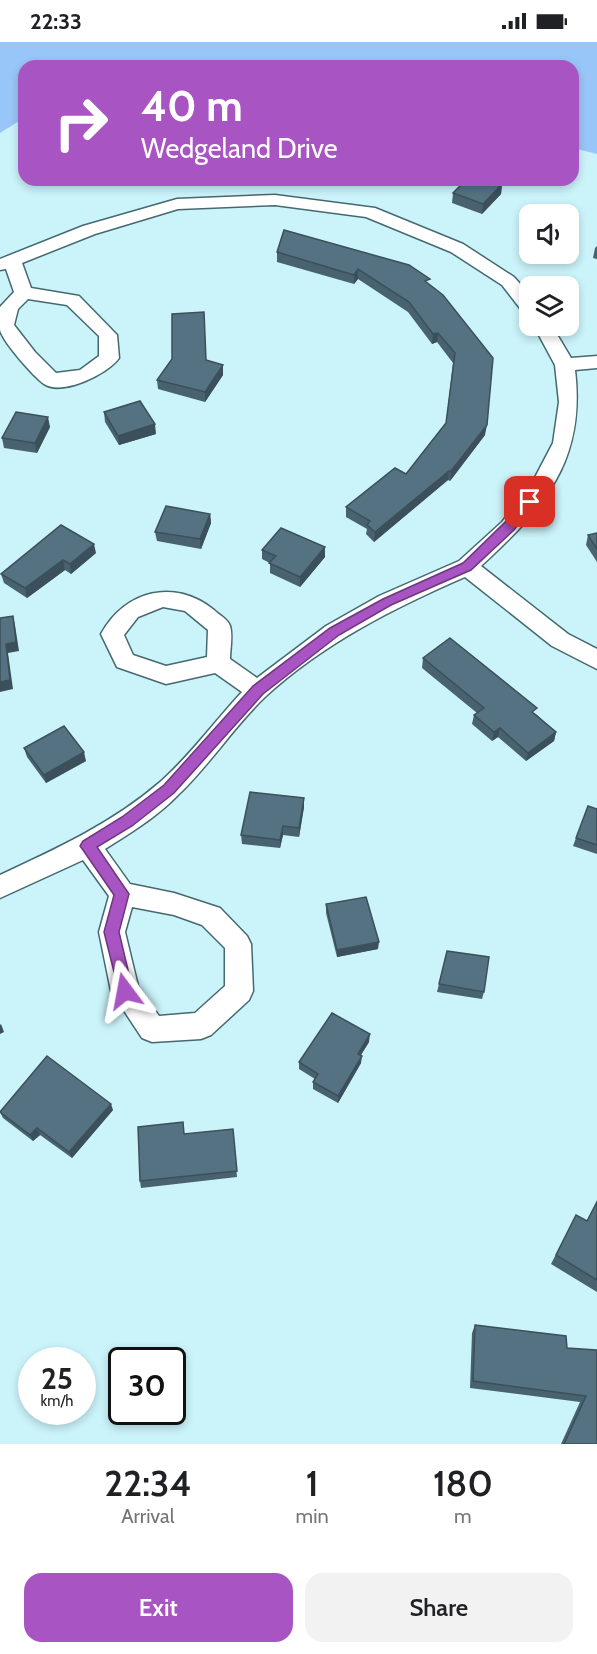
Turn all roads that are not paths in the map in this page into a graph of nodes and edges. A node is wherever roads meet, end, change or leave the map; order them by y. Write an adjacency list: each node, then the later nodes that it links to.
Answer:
1 (6, 264): 2 (street); 3 (street)
2 (24, 293): 2 (street)
3 (519, 294)
4 (549, 336): 6 (street)
5 (597, 362): 6 (street)
6 (565, 365): 7 (street)
7 (467, 567): 8 (street); 10 (street)
8 (597, 660)
9 (218, 663): 9 (street); 10 (street)
10 (258, 690): 11 (street)
11 (88, 846): 12 (street); 13 (street)
12 (0, 887)
13 (122, 894): 13 (street)

